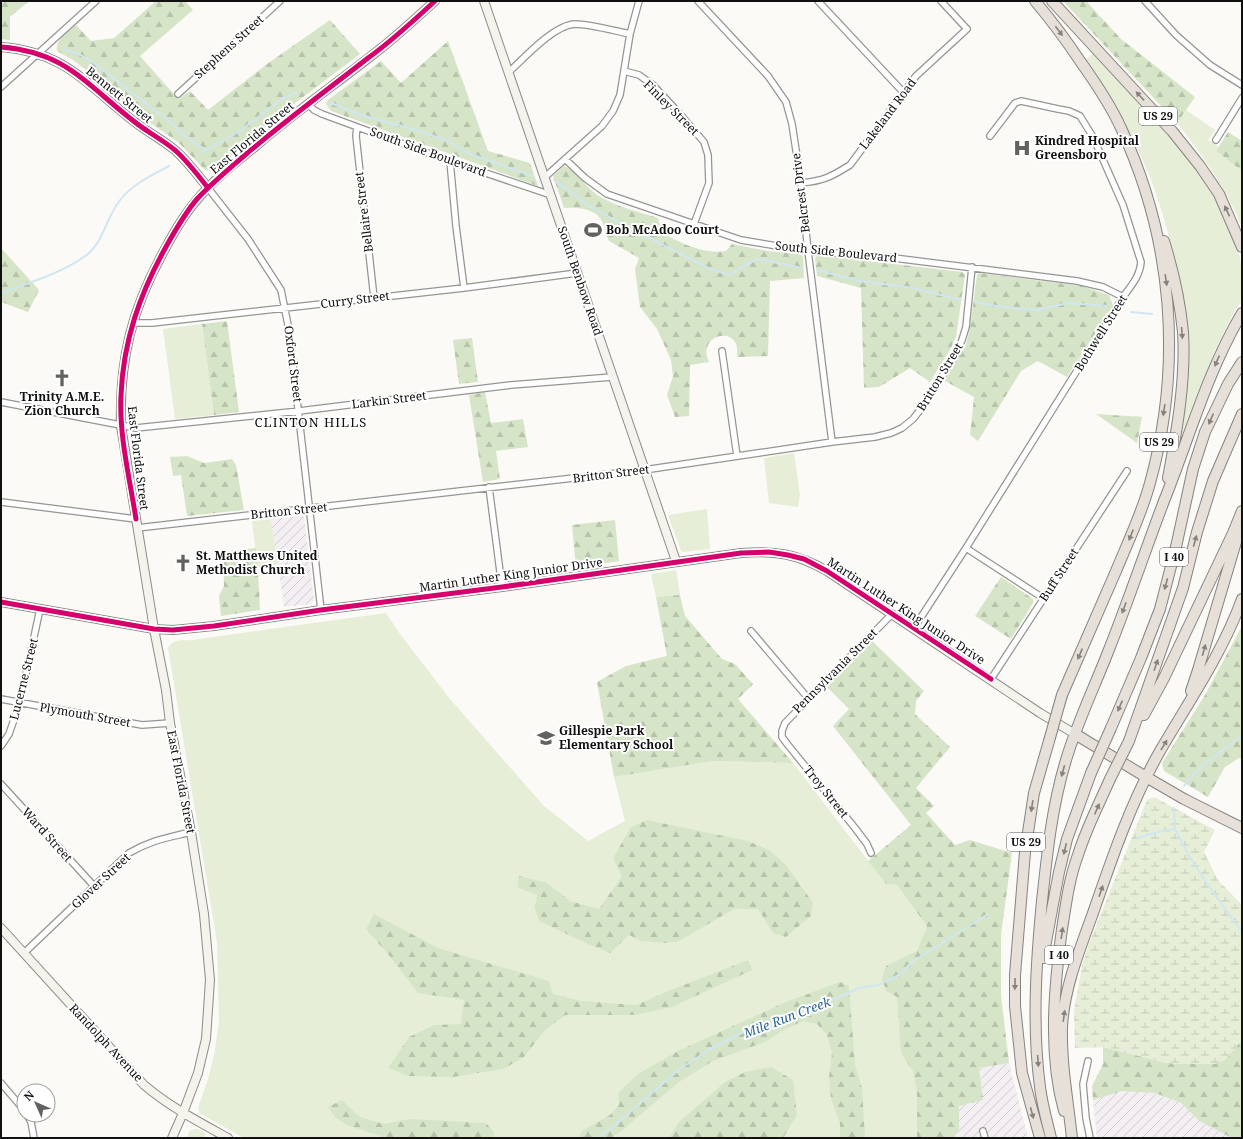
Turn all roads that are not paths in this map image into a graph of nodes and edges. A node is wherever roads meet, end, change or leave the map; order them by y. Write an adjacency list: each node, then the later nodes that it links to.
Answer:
1 (96, 1): 14 (street)
2 (280, 1): 20 (street, Stephens Street)
3 (435, 1): 22 (main road, East Florida Street)
4 (484, 1): 16 (main road, South Benbow Road)
5 (639, 1): 12 (street)
6 (698, 1): 30 (street, Belcrest Drive)
7 (818, 1): 19 (street)
8 (941, 1): 19 (street, Lakeland Road)
9 (1035, 1): 28 (highway, US 29, one-way to 28)
10 (1052, 1): 34 (highway, US 29, one-way to 10)
11 (1145, 1): 17 (street)
12 (630, 34): 15 (street); 16 (street)
13 (1, 47): 14 (main road, Bennett Street)
14 (37, 53): 18 (street); 31 (main road, Bennett Street)
15 (624, 71): 26 (street); 33 (street, Finley Street)
16 (509, 72): 29 (main road, South Benbow Road)
17 (1242, 85)
18 (1, 86)
19 (904, 93): 30 (street, Lakeland Road)
20 (178, 94)
21 (1242, 98): 25 (street)
22 (308, 104): 23 (street, South Side Boulevard); 31 (main road, East Florida Street)
23 (357, 127): 27 (street, South Side Boulevard); 40 (street, Bellaire Street)
24 (990, 136): 39 (street, Bothwell Street)
25 (1216, 140)
26 (565, 159): 29 (street); 33 (street, South Side Boulevard)
27 (450, 161): 32 (street, South Side Boulevard); 38 (street)
28 (1139, 174): 62 (highway, one-way to 62); 104 (highway, US 29, one-way to 104, bridge)
29 (545, 177): 32 (main road, South Benbow Road)
30 (800, 183): 35 (street, Belcrest Drive)
31 (208, 188): 41 (street, Oxford Street); 43 (main road, East Florida Street)
32 (551, 195): 37 (main road, South Benbow Road)
33 (694, 224): 35 (street, South Side Boulevard)
34 (1242, 247)
35 (808, 251): 36 (street, South Side Boulevard); 51 (street, Belcrest Drive)
36 (972, 267): 39 (street, South Side Boulevard); 51 (street, Britton Street)
37 (577, 273): 38 (street, Curry Street); 46 (main road, South Benbow Road)
38 (464, 288): 40 (street, Curry Street)
39 (1123, 297): 63 (street, Bothwell Street)
40 (374, 298): 41 (street, Curry Street)
41 (285, 308): 43 (street, Curry Street); 48 (street, Oxford Street)
42 (1242, 314): 62 (highway, one-way to 62)
43 (132, 323): 50 (main road, East Florida Street)
44 (722, 351): 52 (street)
45 (1242, 362): 93 (highway, I 40, one-way to 93, bridge)
46 (612, 377): 48 (street, Larkin Street); 53 (main road, South Benbow Road)
47 (1, 402): 50 (street, Larkin Street)
48 (299, 411): 50 (street, Larkin Street); 57 (street, Oxford Street)
49 (1242, 414): 83 (highway, I 40, one-way to 49)
50 (122, 426): 59 (main road, East Florida Street)
51 (832, 442): 52 (street, Britton Street)
52 (736, 456): 53 (street, Britton Street)
53 (644, 470): 55 (street, Britton Street); 64 (main road, South Benbow Road)
54 (1127, 471): 66 (street, Buff Street)
55 (489, 487): 57 (street, Britton Street); 65 (street)
56 (1, 502): 59 (street)
57 (309, 509): 61 (street, Britton Street); 70 (street, Oxford Street)
58 (1242, 511): 83 (highway)
59 (136, 519): 61 (main road, East Florida Street)
60 (1242, 521): 79 (highway, one-way to 60)
61 (137, 528): 73 (main road, East Florida Street)
62 (1147, 545): 82 (highway, one-way to 82)
63 (966, 548): 66 (street); 72 (street, Bothwell Street)
64 (676, 561): 65 (main road, Martin Luther King Junior Drive); 71 (main road, Martin Luther King Junior Drive)
65 (502, 587): 70 (main road, Martin Luther King Junior Drive)
66 (1043, 598): 75 (street, Buff Street)
67 (1242, 599): 79 (highway)
68 (1, 602): 69 (main road, Martin Luther King Junior Drive)
69 (40, 609): 73 (main road, Martin Luther King Junior Drive); 78 (street, Lucerne Street)
70 (321, 610): 73 (main road, Martin Luther King Junior Drive)
71 (892, 614): 72 (main road, Martin Luther King Junior Drive); 76 (street, Pennsylvania Street)
72 (914, 628): 75 (main road, Martin Luther King Junior Drive)
73 (154, 629): 80 (main road, East Florida Street)
74 (751, 631): 76 (street)
75 (991, 679): 82 (main road, Martin Luther King Junior Drive)
76 (808, 698): 81 (street, Pennsylvania Street)
77 (1, 699): 78 (street, Plymouth Street)
78 (20, 702): 80 (street, Plymouth Street); 84 (street, Lucerne Street)
79 (1183, 714): 85 (highway, one-way to 79)
80 (170, 723): 88 (main road, East Florida Street)
81 (782, 731): 89 (street, Troy Street)
82 (1075, 734): 85 (highway, Martin Luther King Junior Drive); 93 (highway, one-way to 93)
83 (1129, 741): 106 (highway, I 40, one-way to 83, bridge)
84 (1, 746)
85 (1146, 777): 87 (highway, Martin Luther King Junior Drive); 106 (highway, one-way to 85)
86 (1, 784): 90 (street, Ward Street)
87 (1242, 828)
88 (191, 832): 90 (street, Glover Street); 97 (main road, East Florida Street)
89 (871, 853)
90 (94, 886): 92 (street, Glover Street)
91 (1, 928): 92 (main road, Randolph Avenue)
92 (24, 953): 97 (main road, Randolph Avenue)
93 (1036, 994): 105 (highway, I 40, one-way to 105)
94 (1088, 1061): 107 (street)
95 (1, 1083): 96 (street)
96 (16, 1101)
97 (183, 1113): 101 (main road, East Florida Street); 102 (main road, Randolph Avenue)
98 (31, 1123): 100 (street)
99 (983, 1131): 103 (street)
100 (34, 1138)
101 (172, 1138)
102 (228, 1138)
103 (984, 1138)
104 (1040, 1138)
105 (1051, 1138)
106 (1072, 1138)
107 (1090, 1138)

